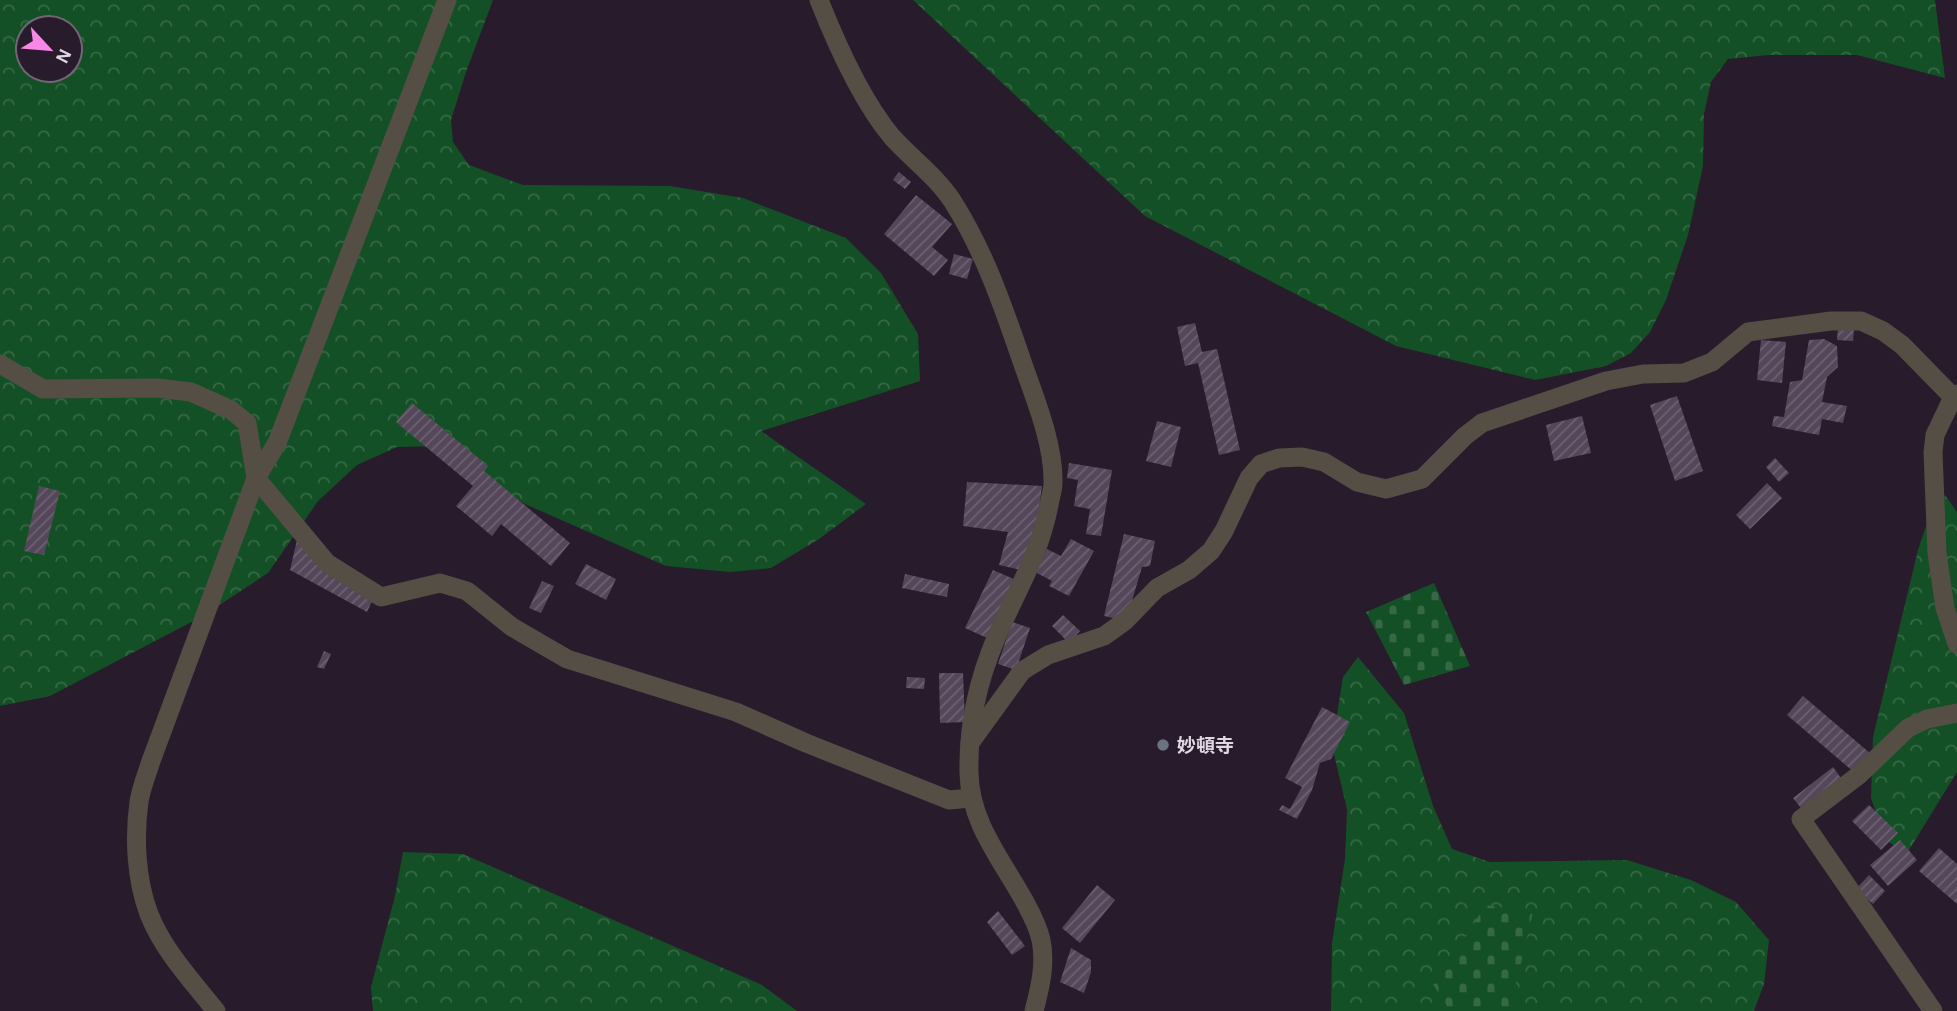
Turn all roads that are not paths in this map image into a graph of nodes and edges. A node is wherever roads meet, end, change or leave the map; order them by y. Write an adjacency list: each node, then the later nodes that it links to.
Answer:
1 (447, 0): 5 (street)
2 (819, 0): 8 (street)
3 (0, 364): 5 (street)
4 (1955, 395): 6 (street); 8 (street)
5 (256, 478): 9 (street); 10 (street)
6 (1957, 645)
7 (1957, 713): 12 (street)
8 (970, 743): 9 (street)
9 (971, 798): 11 (street)
10 (216, 1011)
11 (1034, 1011)
12 (1933, 1011)

